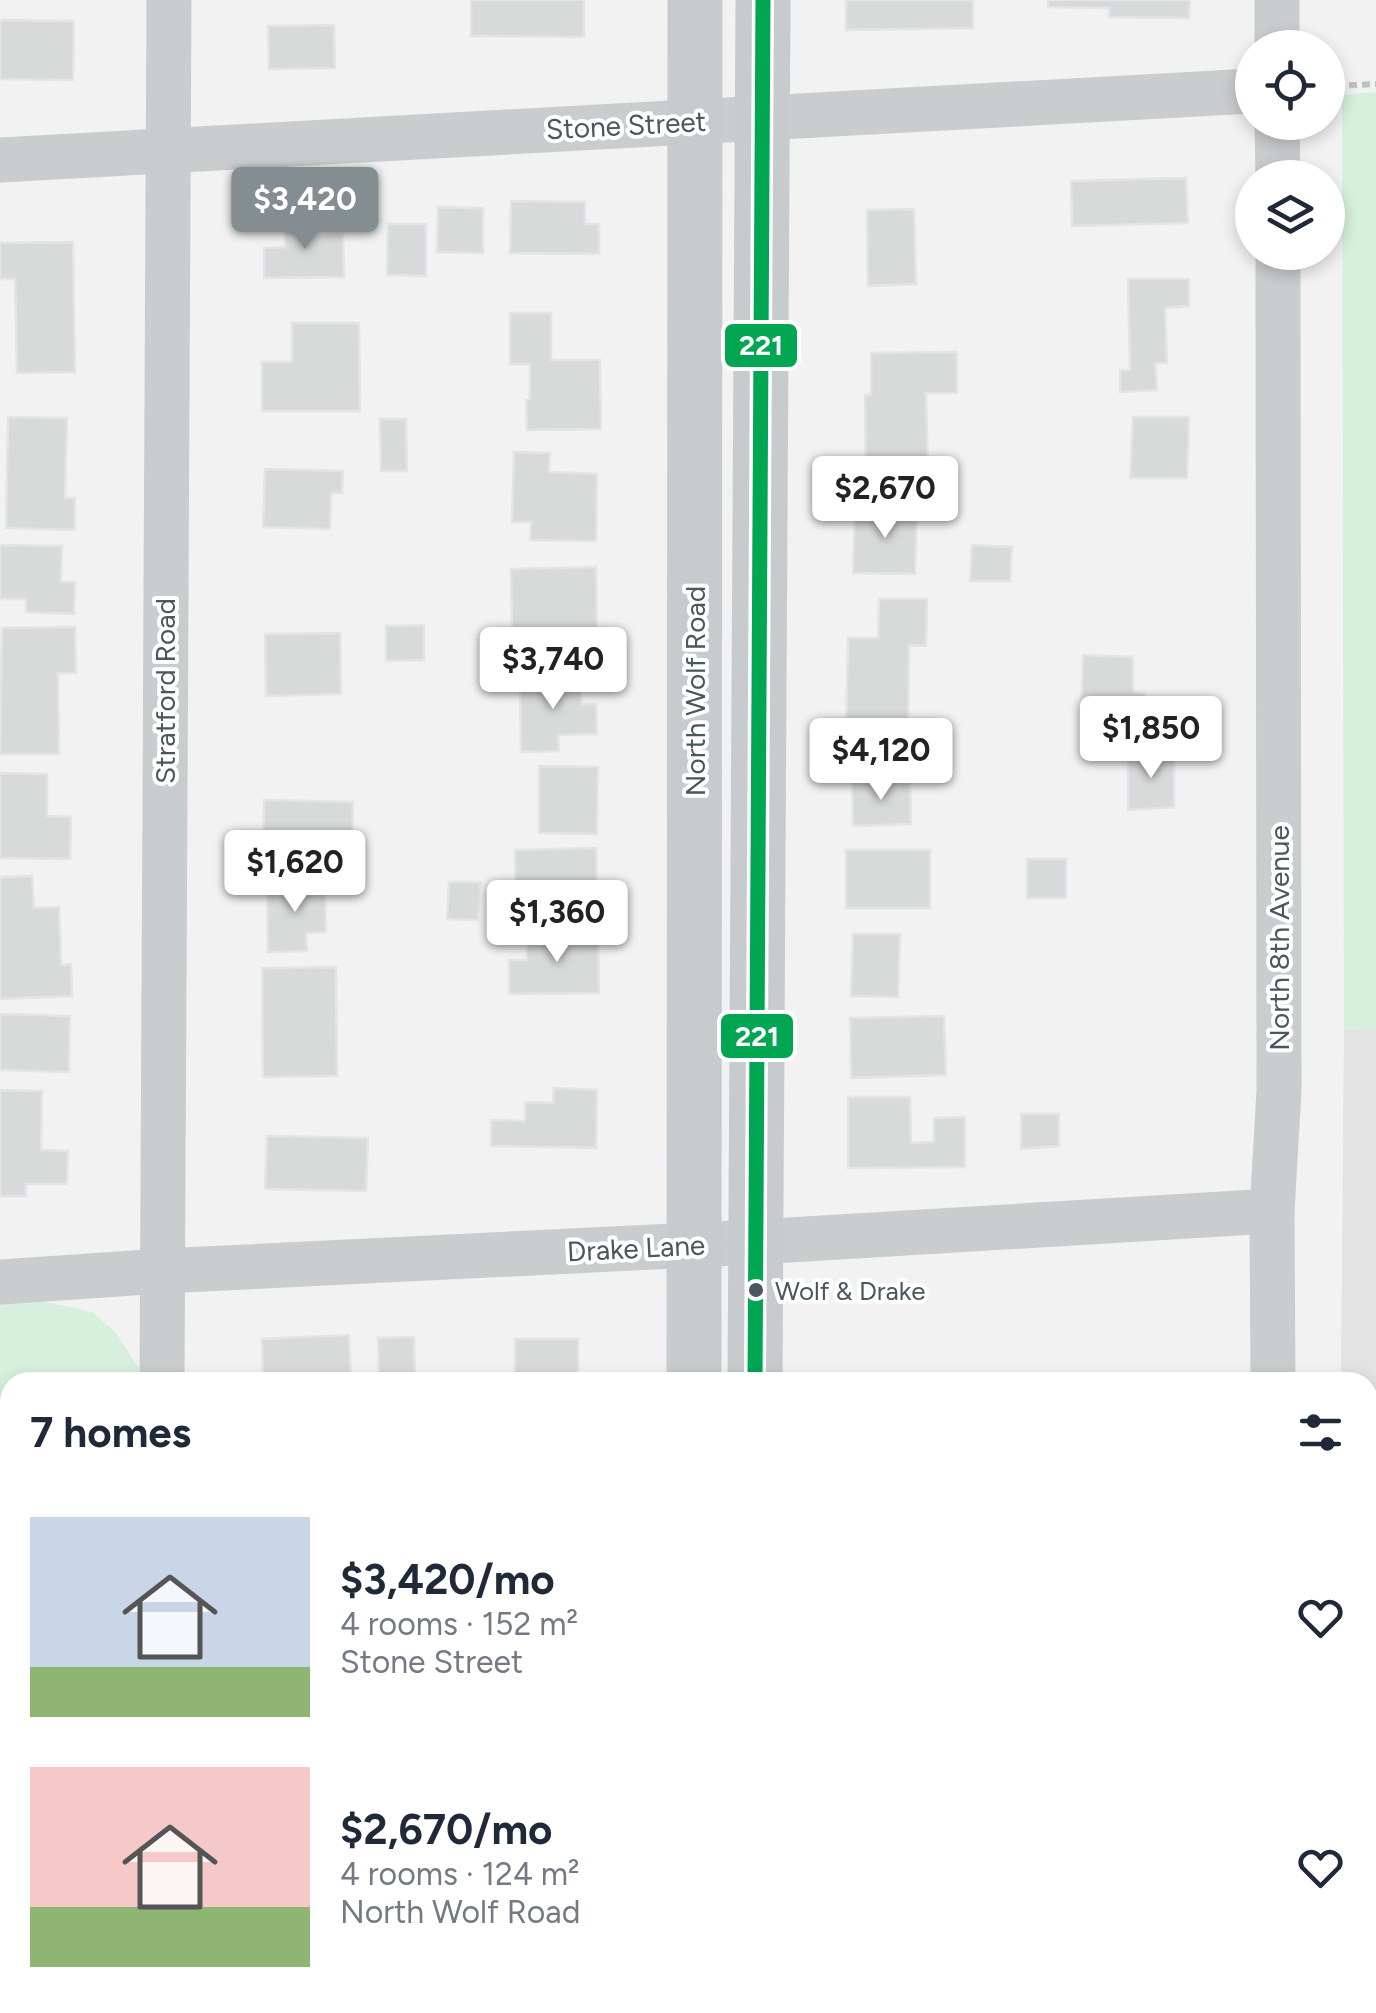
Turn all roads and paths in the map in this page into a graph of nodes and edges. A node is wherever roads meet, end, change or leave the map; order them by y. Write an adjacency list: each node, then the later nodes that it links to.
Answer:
1 (169, 0): 11 (street, Stratford Road)
2 (695, 0): 10 (main road, North Wolf Road)
3 (763, 0): 9 (main road)
4 (1277, 0): 5 (street)
5 (1277, 30)
6 (1376, 84): 7 (path)
7 (1345, 86)
8 (1235, 92): 9 (street, Stone Street)
9 (763, 118): 10 (street, Stone Street); 15 (main road)
10 (695, 122): 11 (street, Stone Street); 16 (main road, North Wolf Road)
11 (168, 150): 12 (street, Stone Street); 17 (street, Stratford Road)
12 (0, 160)
13 (1278, 270): 14 (street, North 8th Avenue)
14 (1272, 1211): 15 (street, Drake Lane); 22 (street, North 8th Avenue)
15 (756, 1242): 16 (street, Drake Lane); 21 (main road)
16 (696, 1246): 17 (street, Drake Lane); 20 (main road, North Wolf Road)
17 (162, 1271): 18 (street, Drake Lane); 19 (street, Stratford Road)
18 (0, 1282)
19 (162, 1372)
20 (694, 1372)
21 (756, 1372)
22 (1273, 1372)

